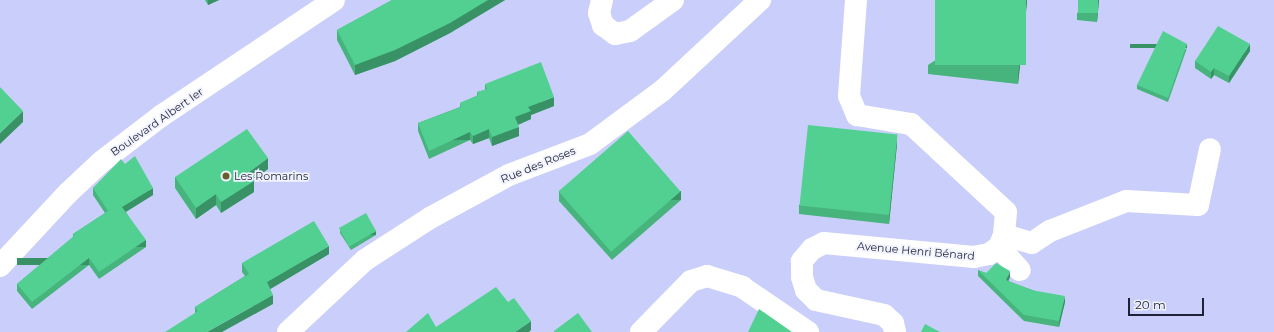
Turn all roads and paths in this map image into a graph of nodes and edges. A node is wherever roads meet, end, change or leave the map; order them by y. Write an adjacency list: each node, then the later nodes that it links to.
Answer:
1 (334, 0): 8 (street, Boulevard Albert Ier)
2 (602, 0): 3 (street)
3 (673, 0)
4 (760, 0): 10 (street, Rue des Roses)
5 (856, 0): 7 (street)
6 (1210, 148): 7 (street)
7 (1002, 241): 9 (street); 13 (street, Avenue Henri Bénard)
8 (0, 266)
9 (1020, 270)
10 (288, 332)
11 (641, 332): 12 (street)
12 (808, 332)
13 (895, 332)

